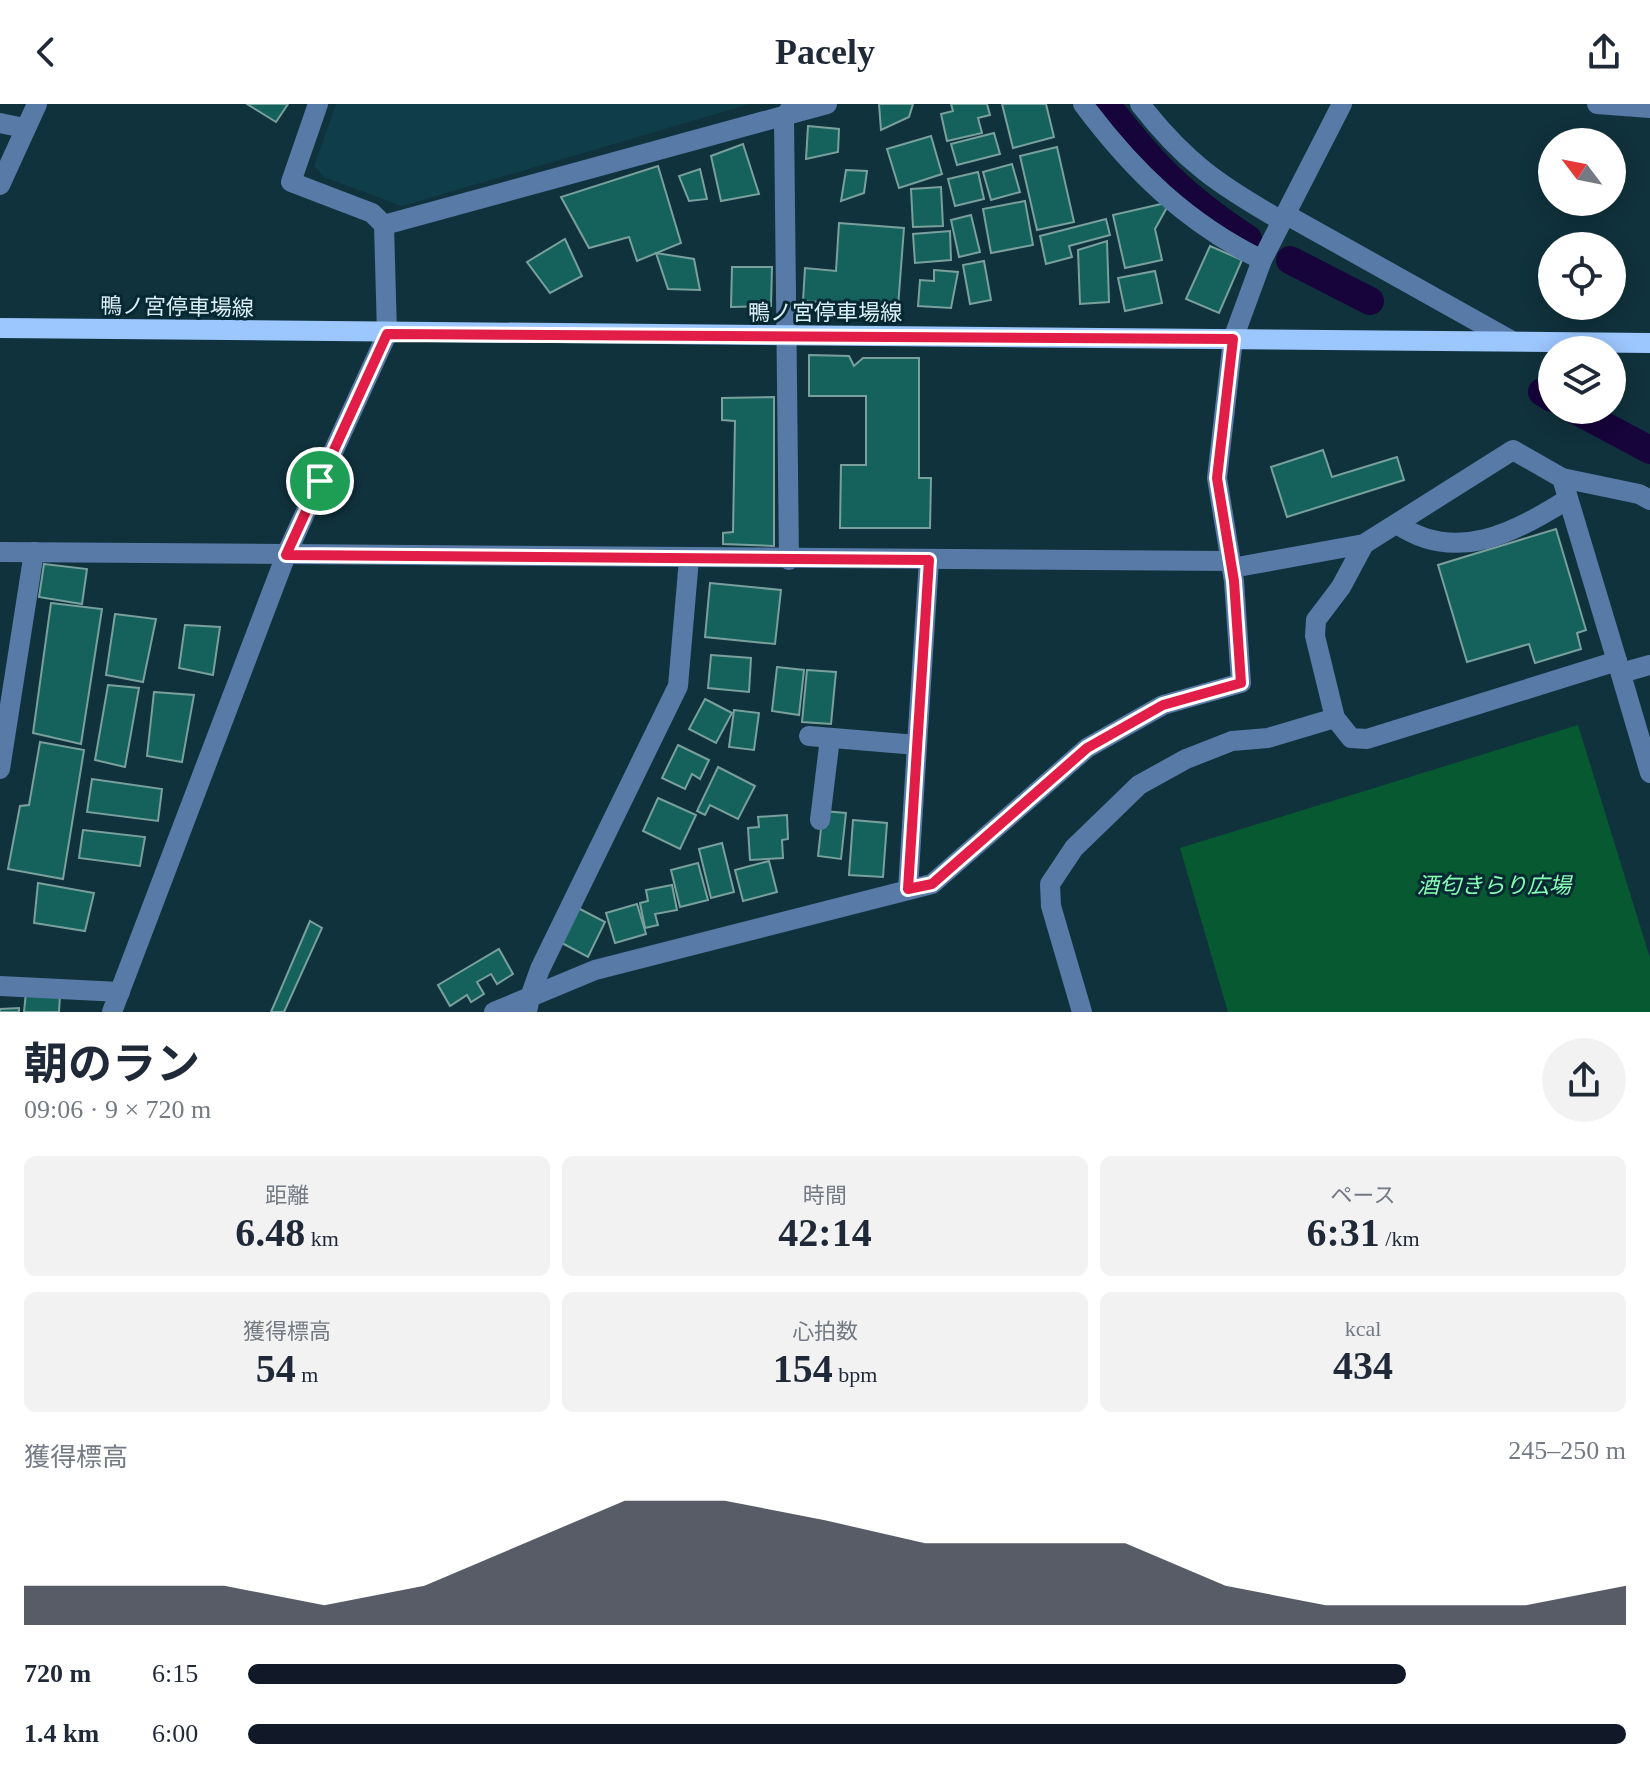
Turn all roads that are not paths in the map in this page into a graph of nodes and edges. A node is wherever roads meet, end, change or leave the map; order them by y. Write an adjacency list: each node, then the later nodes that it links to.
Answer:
1 (37, 104): 11 (street)
2 (318, 104): 14 (street)
3 (827, 104): 9 (street)
4 (1083, 104): 15 (street)
5 (1140, 104): 13 (street)
6 (1342, 104): 13 (street)
7 (1597, 104): 8 (street)
8 (1650, 108)
9 (788, 111): 14 (street); 18 (street)
10 (0, 123): 11 (street)
11 (24, 128): 12 (street)
12 (0, 185)
13 (1284, 217): 15 (street); 20 (street)
14 (384, 225): 17 (street)
15 (1262, 260): 19 (street)
16 (0, 328): 17 (main road, 鴨ノ宮停車場線)
17 (387, 334): 18 (main road, 鴨ノ宮停車場線); 29 (street)
18 (787, 335): 19 (main road, 鴨ノ宮停車場線); 31 (street)
19 (1233, 339): 20 (main road, 鴨ノ宮停車場線); 33 (street)
20 (1512, 341): 21 (main road, 鴨ノ宮停車場線)
21 (1650, 343)
22 (1562, 478): 23 (street); 24 (street); 25 (street)
23 (1568, 499): 25 (street); 35 (street)
24 (1650, 500)
25 (1397, 524): 26 (street)
26 (1364, 544): 33 (street); 36 (street)
27 (0, 552): 28 (street)
28 (34, 552): 29 (street); 38 (street)
29 (286, 555): 30 (street); 43 (street)
30 (689, 559): 31 (street); 44 (street)
31 (789, 560): 32 (street)
32 (929, 560): 33 (street); 37 (street)
33 (1231, 565): 41 (street)
34 (1650, 665): 35 (street)
35 (1619, 667): 36 (street); 39 (street)
36 (1335, 718): 47 (street)
37 (917, 745): 40 (street); 41 (street)
38 (0, 769)
39 (1650, 773)
40 (820, 820)
41 (908, 889): 44 (street)
42 (0, 986): 43 (street)
43 (120, 992): 45 (street)
44 (529, 1004): 46 (street)
45 (112, 1012)
46 (494, 1012)
47 (1082, 1012)

